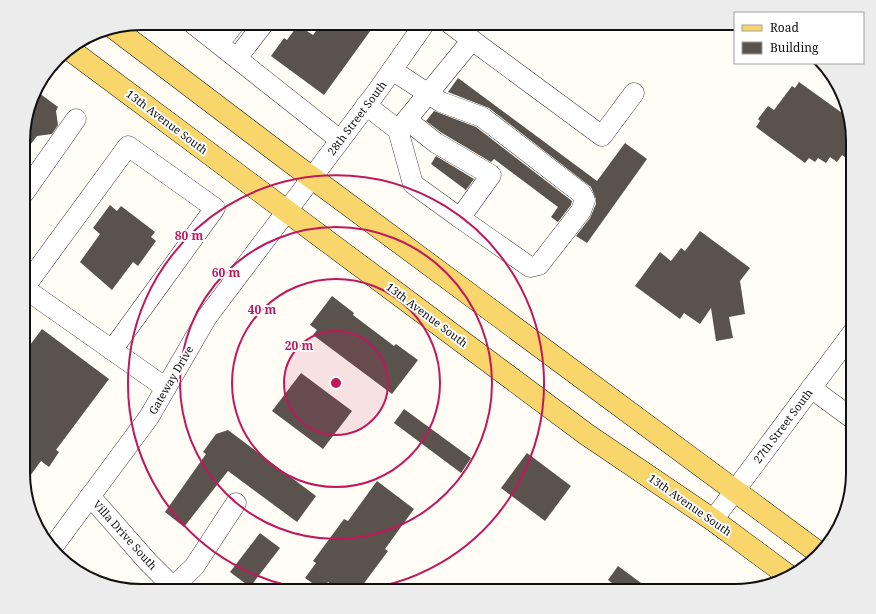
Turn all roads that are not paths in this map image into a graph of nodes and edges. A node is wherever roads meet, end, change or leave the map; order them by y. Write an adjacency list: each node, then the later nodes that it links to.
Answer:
1 (201, 30): 9 (street)
2 (233, 30): 9 (street)
3 (244, 30): 9 (street)
4 (255, 30): 9 (street)
5 (419, 30): 11 (street, 28th Street South)
6 (458, 30): 8 (street)
7 (119, 32): 18 (main road)
8 (472, 40): 12 (street); 13 (street)
9 (228, 51): 17 (street)
10 (74, 53): 20 (main road, 13th Avenue South)
11 (392, 70): 13 (street); 14 (street, 28th Street South)
12 (634, 93)
13 (428, 94): 16 (street); 21 (street)
14 (366, 105): 16 (street); 17 (street, 28th Street South)
15 (76, 119): 19 (street)
16 (403, 125): 21 (street); 21 (street)
17 (340, 140): 18 (street, 28th Street South)
18 (312, 178): 20 (street, 28th Street South); 29 (main road)
19 (30, 184)
20 (287, 211): 26 (street, Gateway Drive); 32 (main road, 13th Avenue South)
21 (460, 218)
22 (30, 280): 25 (street)
23 (30, 292): 25 (street)
24 (846, 341): 27 (street, 27th Street South)
25 (112, 350): 26 (street)
26 (166, 388): 30 (street, Gateway Drive)
27 (811, 388): 28 (street); 29 (street, 27th Street South)
28 (846, 413)
29 (735, 491): 32 (street, 27th Street South); 34 (main road)
30 (90, 496): 33 (street, Gateway Drive); 36 (street, Villa Drive South)
31 (236, 504): 37 (street)
32 (713, 520): 35 (main road, 13th Avenue South)
33 (55, 544)
34 (815, 550)
35 (784, 573)
36 (170, 584)
37 (179, 584)

